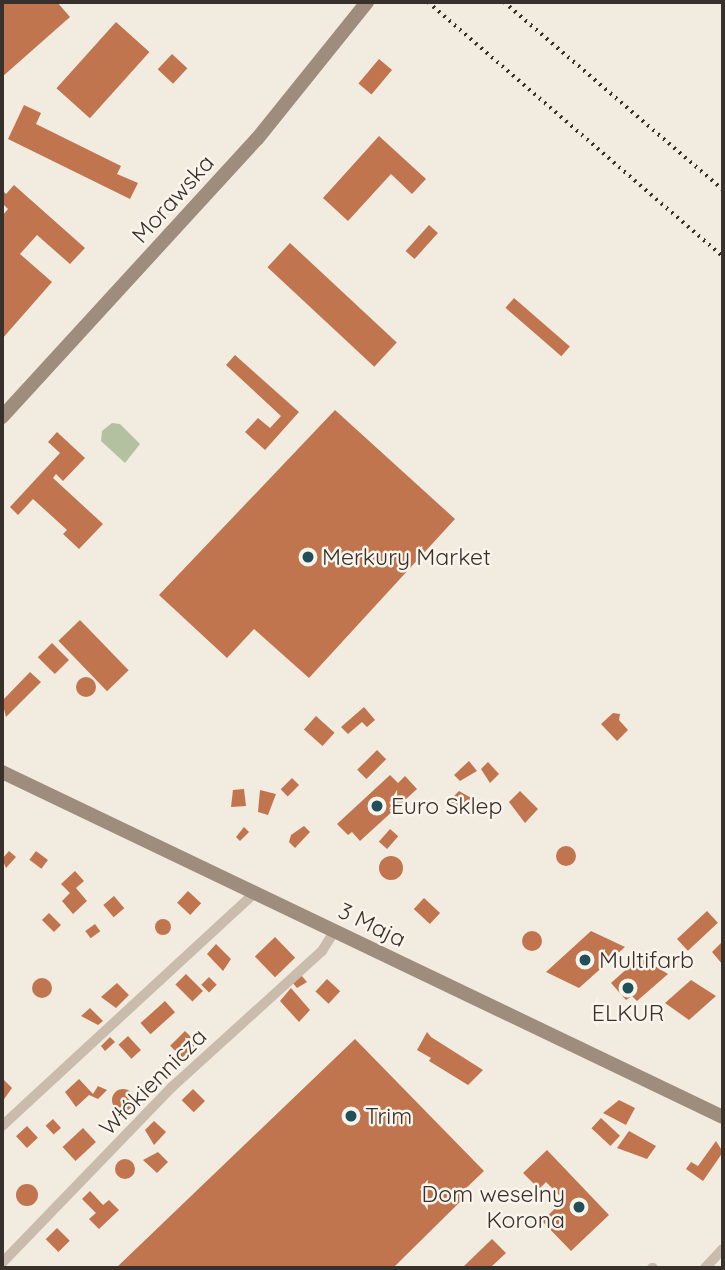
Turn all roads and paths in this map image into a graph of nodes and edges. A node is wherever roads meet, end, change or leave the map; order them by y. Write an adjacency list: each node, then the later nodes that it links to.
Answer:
1 (367, 2): 2 (street, Morawska)
2 (2, 417)
3 (2, 772): 4 (street, 3 Maja)
4 (253, 894): 5 (street, 3 Maja); 7 (street)
5 (334, 932): 6 (street, 3 Maja); 9 (street, Włókiennicza)
6 (723, 1117)
7 (2, 1126)
8 (723, 1249): 10 (street)
9 (2, 1263)
10 (705, 1268)

